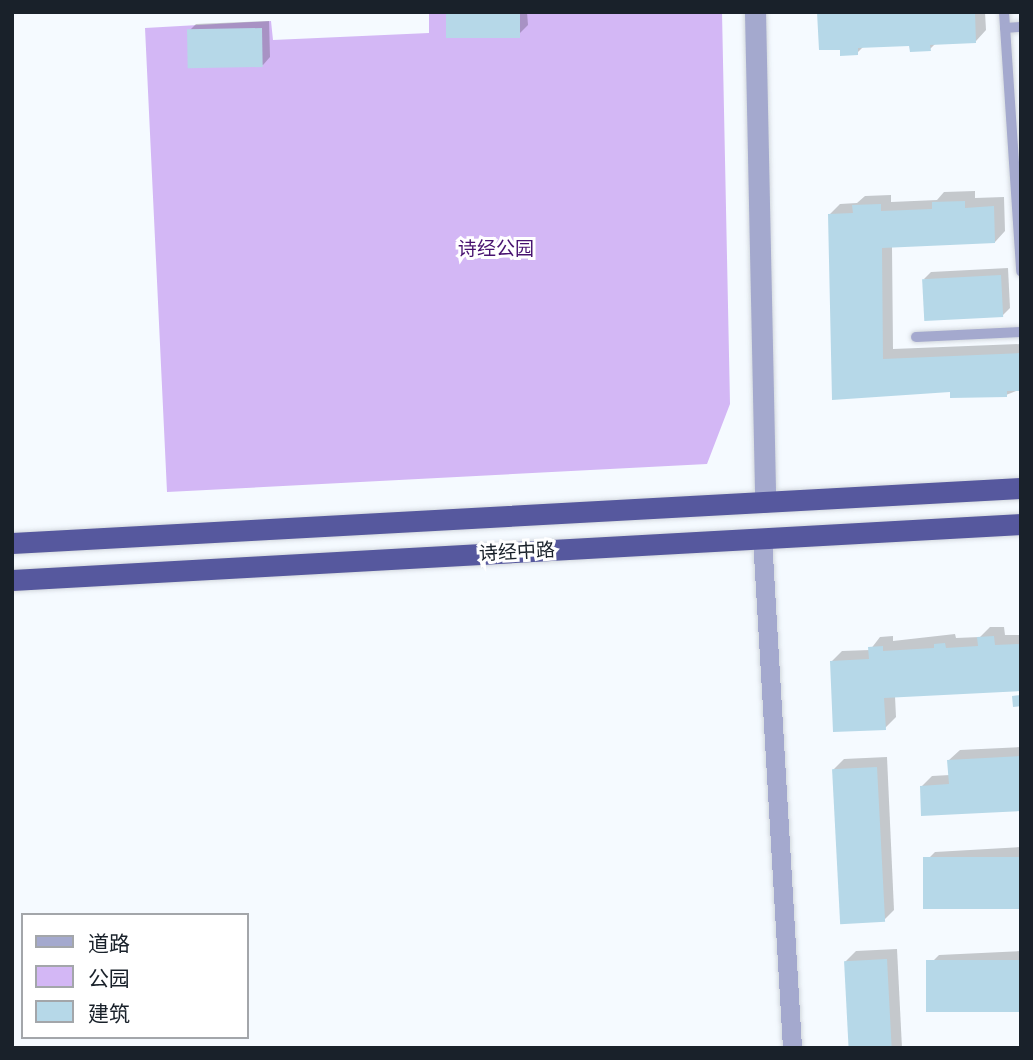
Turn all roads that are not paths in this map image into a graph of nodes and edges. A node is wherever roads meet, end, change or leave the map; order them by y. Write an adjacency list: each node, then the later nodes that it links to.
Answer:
1 (755, 12): 9 (street)
2 (1004, 12): 4 (lane)
3 (1021, 27): 4 (lane)
4 (1005, 28): 5 (lane)
5 (1021, 271)
6 (1021, 332): 7 (lane)
7 (916, 337)
8 (1021, 488): 9 (highway, 诗经中路)
9 (765, 502): 12 (highway, 诗经中路)
10 (1021, 524): 11 (highway, 诗经中路)
11 (762, 538): 13 (highway, 诗经中路); 14 (street)
12 (12, 543)
13 (12, 580)
14 (792, 1048)

